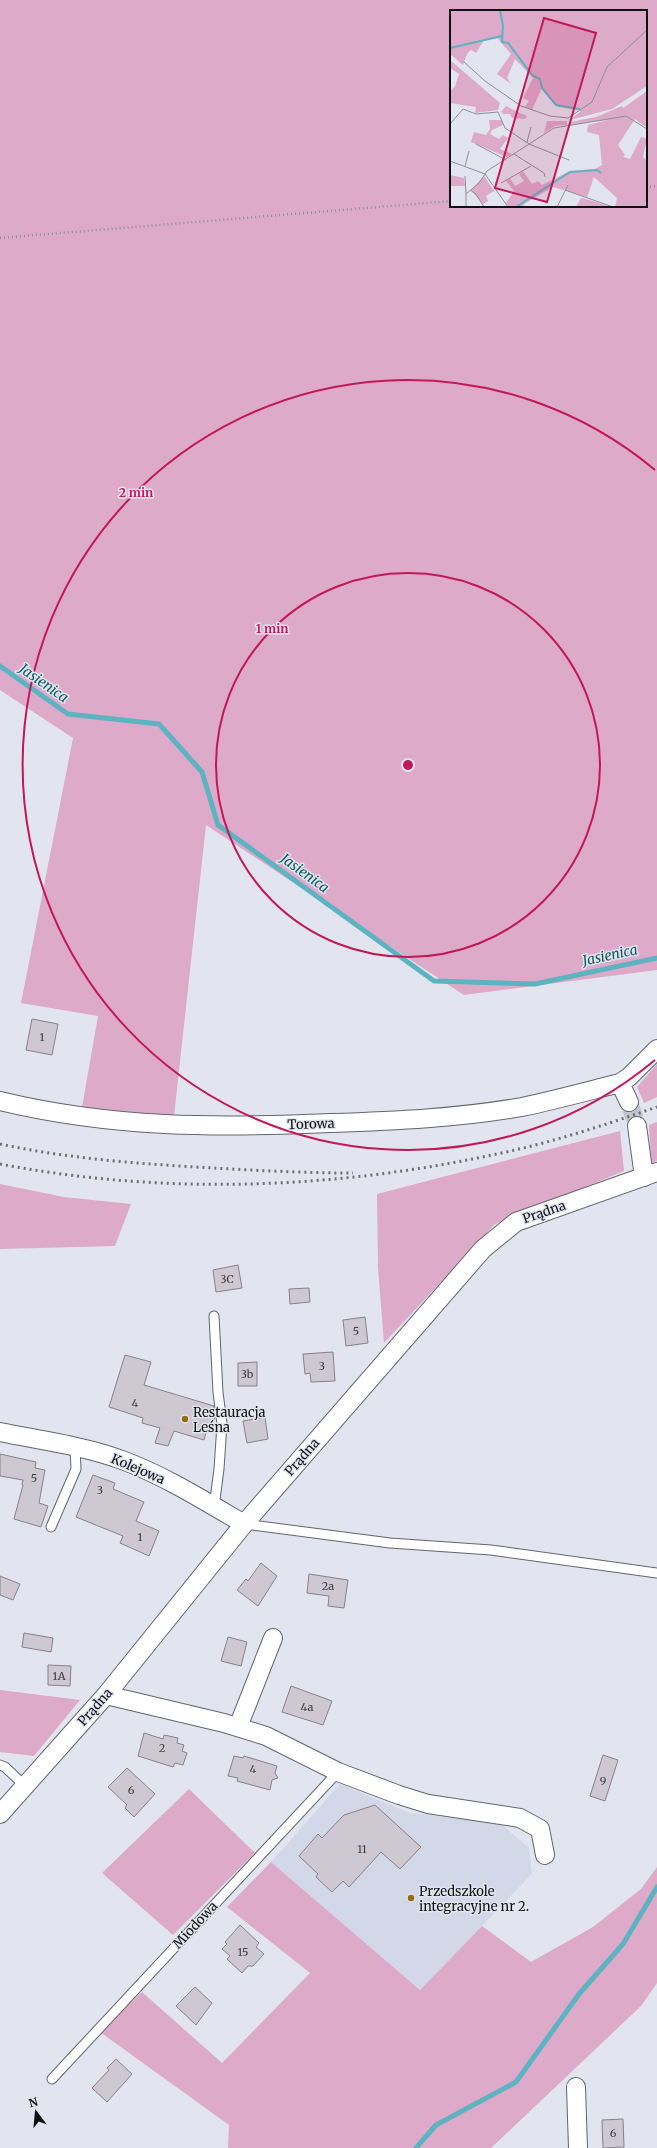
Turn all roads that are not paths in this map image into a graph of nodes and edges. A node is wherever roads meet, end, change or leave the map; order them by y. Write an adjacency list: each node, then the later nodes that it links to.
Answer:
1 (657, 1049): 2 (street)
2 (620, 1083): 3 (street, Torowa); 4 (street)
3 (0, 1101)
4 (629, 1102)
5 (637, 1126): 6 (street)
6 (650, 1175): 11 (street, Prądna)
7 (214, 1316): 10 (lane)
8 (0, 1432): 9 (street, Kolejowa)
9 (75, 1448): 10 (street, Kolejowa); 12 (lane)
10 (214, 1507): 11 (street, Kolejowa)
11 (244, 1524): 13 (lane); 15 (street, Prądna)
12 (51, 1527)
13 (657, 1573)
14 (272, 1638): 16 (street)
15 (106, 1695): 16 (street); 19 (street, Prądna)
16 (238, 1727): 18 (street)
17 (0, 1765): 19 (lane)
18 (338, 1772): 21 (street); 22 (lane, Miodowa)
19 (25, 1786): 20 (street, Prądna)
20 (0, 1814)
21 (545, 1855)
22 (52, 2079)
23 (576, 2087): 24 (street)
24 (578, 2148)

